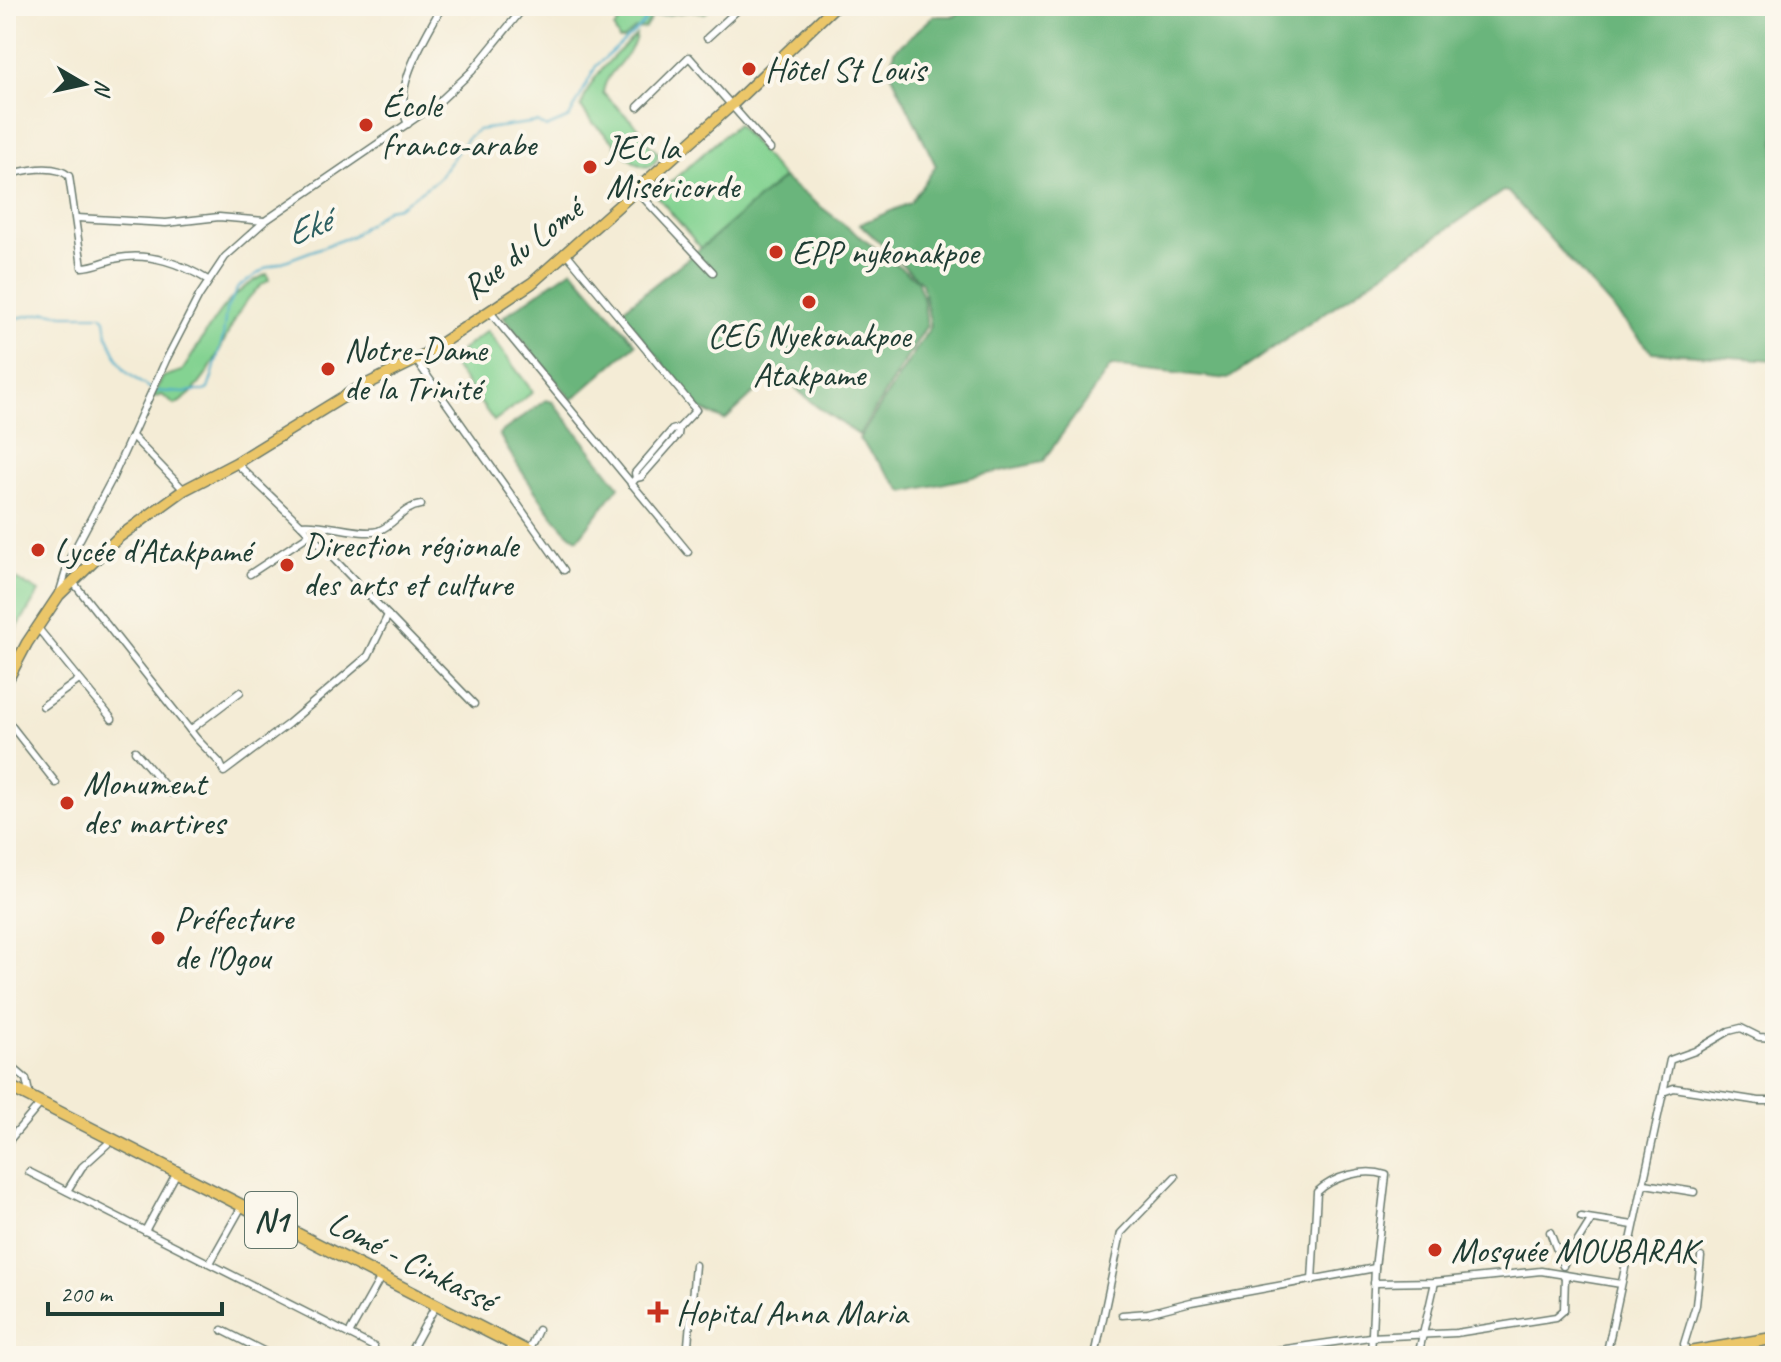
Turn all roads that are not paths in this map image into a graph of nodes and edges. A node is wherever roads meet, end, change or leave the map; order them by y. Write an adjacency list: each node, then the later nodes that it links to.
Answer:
1 (442, 6): 8 (street)
2 (525, 6): 8 (street)
3 (742, 6): 5 (street)
4 (835, 6): 6 (main road, Rue du Lomé)
5 (707, 38)
6 (733, 104): 7 (street); 9 (street); 11 (main road, Rue du Lomé)
7 (638, 107)
8 (408, 124): 13 (street)
9 (770, 149)
10 (6, 176): 12 (street)
11 (637, 191): 14 (main road, Rue du Lomé); 15 (street)
12 (77, 218): 13 (street); 16 (street)
13 (265, 221): 16 (street)
14 (567, 254): 17 (main road, Rue du Lomé); 21 (street)
15 (713, 272)
16 (208, 280): 19 (street)
17 (490, 312): 18 (main road, Rue du Lomé); 21 (street)
18 (416, 360): 20 (main road, Rue du Lomé); 27 (street)
19 (132, 436): 22 (street); 30 (street)
20 (236, 463): 22 (main road, Rue du Lomé); 24 (street)
21 (633, 481): 26 (street)
22 (184, 490): 29 (main road, Rue du Lomé)
23 (421, 505): 24 (street)
24 (301, 525): 25 (street)
25 (309, 535): 28 (street); 31 (street)
26 (688, 552)
27 (564, 570)
28 (250, 574)
29 (73, 582): 30 (main road, Rue du Lomé); 40 (street)
30 (59, 595): 32 (main road, Rue du Lomé)
31 (388, 615): 36 (street); 40 (street)
32 (37, 627): 33 (street); 34 (main road, Rue du Lomé)
33 (79, 680): 37 (street); 39 (street)
34 (7, 681)
35 (240, 692): 40 (street)
36 (474, 704)
37 (43, 706)
38 (6, 719): 42 (street)
39 (112, 719)
40 (190, 730)
41 (135, 751): 43 (street)
42 (56, 783)
43 (171, 793)
44 (1775, 1038): 47 (street)
45 (6, 1062): 48 (street)
46 (6, 1085): 48 (highway, Lomé - Cinkassé / N1)
47 (1663, 1092): 49 (street); 56 (street)
48 (30, 1097): 50 (highway, Lomé - Cinkassé / N1)
49 (1775, 1101)
50 (41, 1103): 51 (highway, Lomé - Cinkassé / N1); 52 (street)
51 (113, 1139): 54 (highway, Lomé - Cinkassé / N1); 57 (street)
52 (6, 1144)
53 (29, 1172): 57 (street)
54 (177, 1172): 59 (highway, Lomé - Cinkassé / N1); 63 (street)
55 (1175, 1177): 93 (street)
56 (1645, 1184): 58 (street); 62 (street)
57 (67, 1191): 63 (street)
58 (1694, 1192)
59 (242, 1206): 66 (street); 71 (highway, Lomé - Cinkassé / N1)
60 (1581, 1217): 61 (street)
61 (1591, 1220): 62 (street); 68 (street)
62 (1633, 1225): 75 (street)
63 (145, 1231): 66 (street)
64 (1550, 1232): 68 (street)
65 (1701, 1257): 87 (street)
66 (210, 1263): 80 (street)
67 (695, 1265): 92 (street)
68 (1563, 1265): 70 (street)
69 (1375, 1268): 72 (street); 72 (street); 74 (street)
70 (1567, 1275): 73 (street); 75 (street); 81 (street)
71 (381, 1277): 76 (highway, Lomé - Cinkassé / N1); 80 (street)
72 (1312, 1281): 77 (street)
73 (1435, 1282): 74 (street); 81 (street)
74 (1374, 1283): 82 (street)
75 (1621, 1284): 97 (street)
76 (436, 1305): 84 (highway, Lomé - Cinkassé / N1); 90 (street)
77 (1122, 1315)
78 (222, 1330): 89 (street)
79 (538, 1330): 88 (street)
80 (349, 1334): 85 (street)
81 (1422, 1336): 82 (street); 96 (street)
82 (1370, 1337): 94 (street); 95 (street)
83 (1775, 1338): 86 (highway)
84 (512, 1344): 88 (highway, Lomé - Cinkassé / N1); 91 (street)
85 (374, 1347)
86 (1724, 1351): 87 (highway)
87 (1687, 1353): 98 (highway)
88 (532, 1354)
89 (273, 1356)
90 (408, 1356)
91 (506, 1356)
92 (687, 1356)
93 (1095, 1356)
94 (1237, 1356)
95 (1371, 1356)
96 (1418, 1356)
97 (1606, 1356)
98 (1668, 1356)

